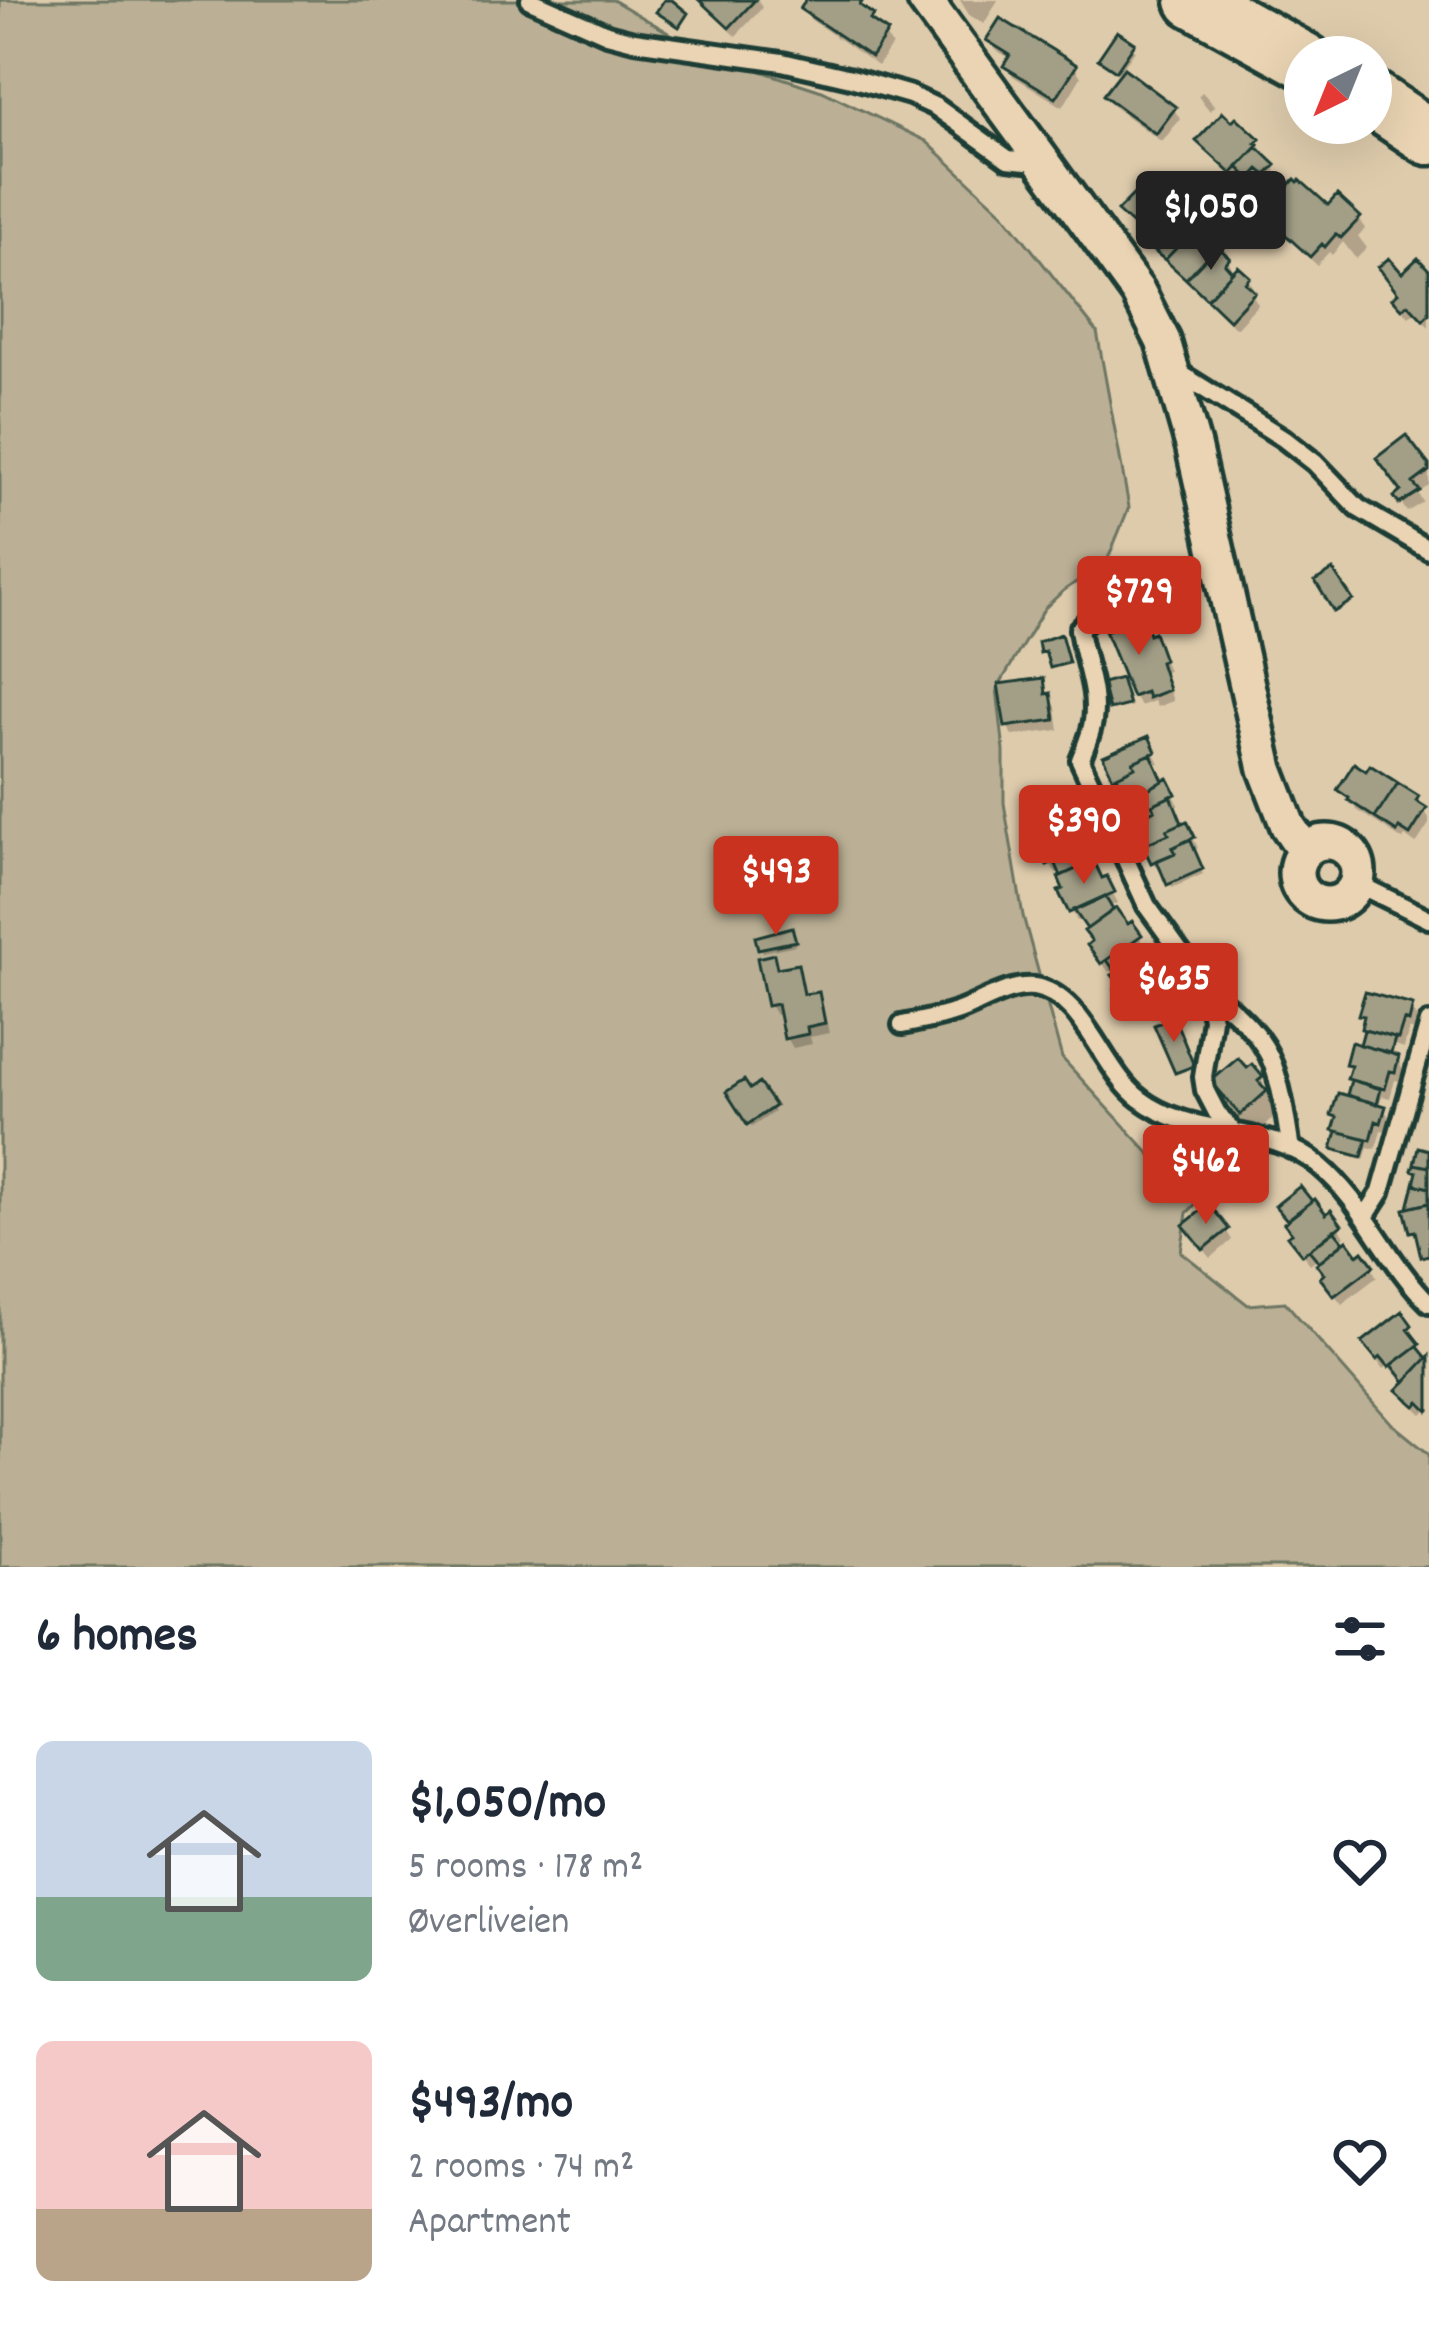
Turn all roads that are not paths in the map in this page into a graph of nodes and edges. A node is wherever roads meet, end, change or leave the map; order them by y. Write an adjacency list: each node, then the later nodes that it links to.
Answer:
1 (530, 0): 7 (lane)
2 (925, 0): 7 (street)
3 (1194, 0): 4 (main road)
4 (1284, 49)
5 (1392, 112): 6 (main road)
6 (1429, 137)
7 (1037, 154): 8 (street)
8 (1172, 369): 9 (lane); 11 (street)
9 (1429, 550)
10 (1110, 598): 14 (lane)
11 (1305, 851): 12 (street); 12 (street)
12 (1356, 883): 13 (lane)
13 (1429, 920)
14 (1202, 983): 17 (lane); 18 (lane)
15 (1429, 1023): 19 (lane)
16 (902, 1025): 17 (lane)
17 (1225, 1130): 18 (lane)
18 (1291, 1149): 19 (lane)
19 (1365, 1217): 20 (lane)
20 (1429, 1303)

